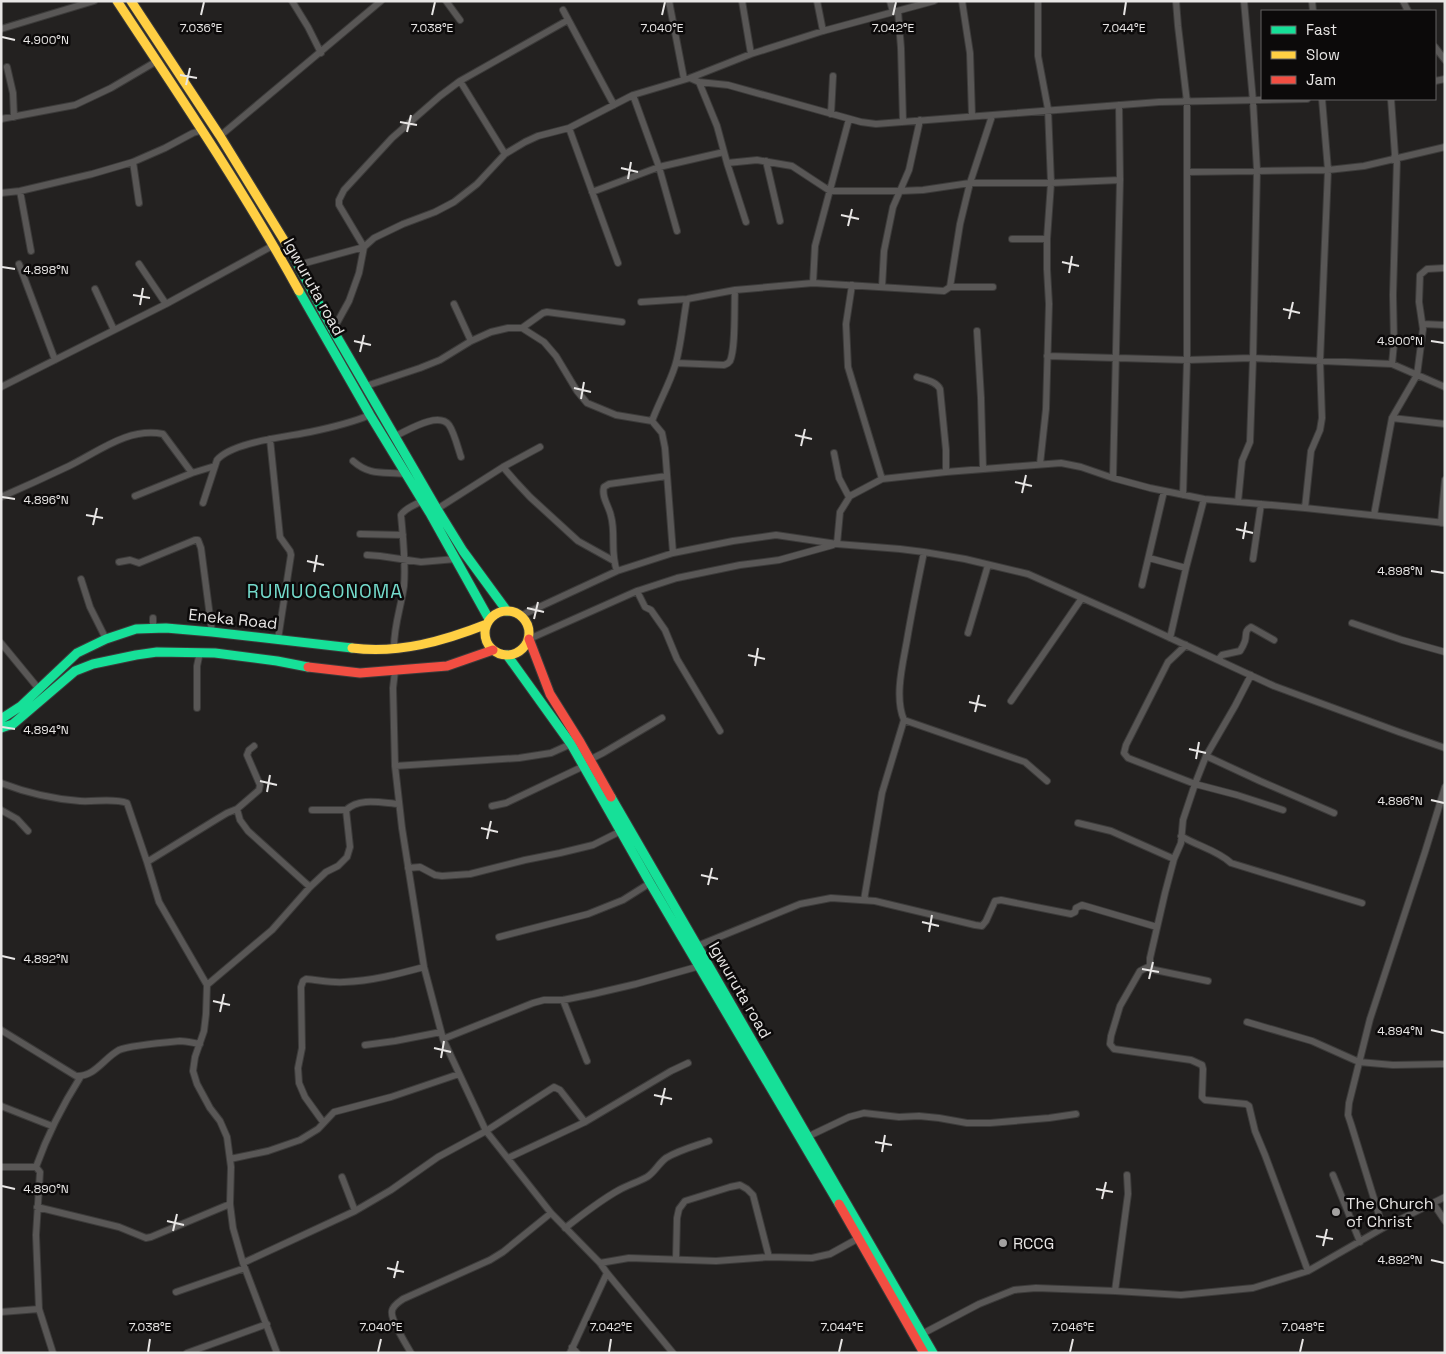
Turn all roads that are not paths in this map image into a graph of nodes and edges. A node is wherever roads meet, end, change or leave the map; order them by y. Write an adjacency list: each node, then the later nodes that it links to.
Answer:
1 (94, 1): 20 (street)
2 (117, 1): 26 (main road, Igwuruta road)
3 (131, 1): 51 (main road, Igwuruta road)
4 (292, 1): 23 (street)
5 (381, 1): 23 (street)
6 (446, 1): 18 (street)
7 (669, 1): 29 (street)
8 (742, 1): 24 (street)
9 (817, 1): 21 (street)
10 (890, 1): 17 (street)
11 (934, 1): 17 (street)
12 (962, 1): 42 (street)
13 (1038, 1): 40 (street)
14 (1176, 1): 37 (street)
15 (1244, 1): 33 (street)
16 (563, 10): 19 (street)
17 (896, 11): 21 (street); 48 (street)
18 (460, 20)
19 (568, 20): 30 (street); 38 (street)
20 (1, 29)
21 (823, 31): 24 (street)
22 (1436, 48): 25 (street)
23 (321, 53): 51 (street)
24 (751, 54): 29 (street)
25 (1445, 60)
26 (157, 61): 44 (street); 50 (main road, Igwuruta road)
27 (7, 67): 44 (street)
28 (833, 76): 41 (street)
29 (687, 78): 31 (street); 32 (street)
30 (460, 81): 54 (street); 78 (street)
31 (699, 82): 41 (street); 53 (street)
32 (633, 95): 38 (street); 59 (street)
33 (1253, 100): 34 (street); 37 (street); 60 (street)
34 (1261, 100)
35 (1322, 100): 61 (street)
36 (1391, 100): 55 (street)
37 (1187, 102): 39 (street); 62 (street)
38 (614, 105): 49 (street)
39 (1119, 105): 40 (street); 63 (street)
40 (1048, 109): 43 (street); 65 (street)
41 (831, 114): 46 (street)
42 (972, 116): 43 (street); 47 (street)
43 (992, 116): 64 (street)
44 (14, 117): 45 (street)
45 (1, 119)
46 (850, 119): 48 (street); 67 (street)
47 (920, 120): 48 (street); 68 (street)
48 (904, 122)
49 (569, 128): 54 (street); 69 (street)
50 (203, 130): 57 (street); 77 (main road, Igwuruta road)
51 (220, 136): 83 (main road, Igwuruta road)
52 (1445, 147): 55 (street)
53 (724, 152): 58 (street); 59 (street)
54 (505, 154): 78 (street)
55 (1395, 159): 61 (street); 111 (street)
56 (766, 161): 58 (street); 67 (street); 72 (street)
57 (133, 162): 66 (street); 71 (street)
58 (727, 163): 73 (street)
59 (659, 167): 69 (street); 74 (street)
60 (1257, 170): 61 (street); 62 (street); 106 (street)
61 (1328, 170): 109 (street)
62 (1188, 172): 108 (street)
63 (1120, 180): 65 (street); 105 (street)
64 (970, 183): 65 (street); 68 (street); 88 (street)
65 (1051, 183): 76 (street)
66 (20, 191): 70 (street); 79 (street)
67 (830, 191): 68 (street); 85 (street)
68 (900, 191): 87 (street)
69 (592, 192): 80 (street)
70 (1, 193)
71 (138, 203)
72 (780, 221)
73 (746, 222)
74 (677, 230)
75 (1012, 239): 76 (street)
76 (1047, 239): 104 (street)
77 (274, 245): 94 (street); 117 (main road, Igwuruta road)
78 (364, 247): 83 (street); 101 (street)
79 (31, 251)
80 (618, 263)
81 (19, 264): 107 (street)
82 (139, 264): 94 (street)
83 (298, 265): 101 (main road, Igwuruta road)
84 (1445, 268): 97 (street)
85 (813, 282): 86 (street); 91 (street)
86 (852, 285): 87 (street); 136 (street)
87 (882, 287): 88 (street)
88 (950, 287): 89 (street)
89 (993, 287)
90 (94, 289): 100 (street)
91 (735, 290): 92 (street); 110 (street)
92 (687, 300): 93 (street); 110 (street)
93 (641, 302)
94 (166, 304): 100 (street)
95 (454, 304): 103 (street)
96 (622, 322): 99 (street)
97 (1423, 324): 98 (street); 112 (street)
98 (1445, 325)
99 (522, 328): 103 (street); 119 (street)
100 (114, 330): 107 (street)
101 (333, 330): 114 (main road, Igwuruta road)
102 (977, 331): 130 (street)
103 (471, 341): 114 (street)
104 (1047, 356): 105 (street); 127 (street)
105 (1116, 358): 108 (street); 135 (street)
106 (1253, 358): 108 (street); 109 (street); 145 (street)
107 (55, 360): 115 (street)
108 (1187, 360): 139 (street)
109 (1320, 361): 111 (street); 148 (street)
110 (676, 363): 119 (street)
111 (1392, 364): 112 (street)
112 (1417, 375): 116 (street); 118 (street)
113 (917, 377): 131 (street)
114 (366, 386): 121 (main road, Igwuruta road)
115 (1, 387)
116 (1445, 387)
117 (370, 415): 122 (street); 133 (main road, Igwuruta road)
118 (1392, 418): 120 (street); 150 (street)
119 (652, 421): 134 (street)
120 (1445, 424)
121 (395, 436): 125 (street); 149 (main road, Igwuruta road)
122 (270, 440): 128 (street); 181 (street)
123 (540, 448): 129 (street)
124 (834, 453): 142 (street)
125 (461, 458)
126 (353, 461): 133 (street)
127 (1040, 464): 130 (street); 135 (street)
128 (215, 466): 132 (street); 146 (street)
129 (503, 467): 149 (street); 163 (street)
130 (983, 469): 131 (street)
131 (946, 472): 136 (street)
132 (192, 473): 140 (street); 141 (street)
133 (407, 474): 144 (main road, Igwuruta road)
134 (668, 476): 156 (street); 163 (street)
135 (1112, 478): 138 (street)
136 (882, 479): 142 (street)
137 (1445, 480): 151 (street)
138 (1164, 492): 139 (street); 159 (street)
139 (1183, 495): 143 (street)
140 (135, 496)
141 (1, 497)
142 (849, 497): 154 (street)
143 (1204, 499): 145 (street); 165 (street)
144 (422, 501): 153 (street); 158 (main road, Igwuruta road)
145 (1238, 502): 147 (street)
146 (204, 503)
147 (1261, 504): 148 (street); 160 (street)
148 (1305, 508): 150 (street)
149 (437, 510): 171 (main road, Igwuruta road)
150 (1374, 516): 151 (street)
151 (1443, 523)
152 (360, 534): 153 (street)
153 (403, 535): 161 (street)
154 (837, 544): 155 (street); 156 (street); 169 (street)
155 (924, 552): 164 (street); 199 (street)
156 (673, 553): 166 (street)
157 (367, 555): 161 (street)
158 (456, 558): 161 (street); 174 (main road, Igwuruta road)
159 (1149, 558): 165 (street); 168 (street)
160 (1253, 559)
161 (404, 560): 186 (street)
162 (119, 562): 177 (street)
163 (614, 562): 166 (street)
164 (988, 565): 170 (street); 178 (street)
165 (1186, 568): 179 (street)
166 (617, 571): 172 (street)
167 (81, 579): 180 (street)
168 (1142, 585)
169 (637, 592): 182 (street); 201 (street)
170 (1082, 598): 179 (street); 195 (street)
171 (507, 611): 172 (main road); 174 (main road)
172 (522, 615): 182 (main road)
173 (153, 618): 176 (street)
174 (488, 622): 186 (main road, Eneka Road); 187 (main road)
175 (1352, 623): 189 (street)
176 (153, 629): 177 (main road, Eneka Road); 180 (main road, Eneka Road)
177 (212, 632): 181 (main road, Eneka Road)
178 (968, 633)
179 (1170, 638): 185 (street)
180 (106, 639): 194 (main road, Eneka Road)
181 (278, 639): 186 (main road, Eneka Road)
182 (529, 639): 190 (main road); 206 (main road, Igwuruta road)
183 (1274, 640): 191 (street)
184 (1, 642): 194 (street)
185 (1186, 645): 191 (street); 210 (street)
186 (394, 647)
187 (493, 650): 190 (main road); 192 (main road)
188 (200, 652): 192 (main road); 196 (street); 200 (main road)
189 (1445, 652)
190 (506, 655): 202 (main road, Igwuruta road)
191 (1218, 660): 193 (street)
192 (396, 671): 207 (street)
193 (1251, 675): 204 (street); 205 (street)
194 (38, 688): 198 (main road, Eneka Road)
195 (1011, 701)
196 (197, 708)
197 (662, 718): 206 (street)
198 (1, 719)
199 (904, 720): 208 (street); 229 (street)
200 (1, 728)
201 (720, 731)
202 (571, 744): 206 (main road, Igwuruta road); 207 (street)
203 (254, 746): 215 (street)
204 (1445, 748)
205 (1206, 756): 210 (street); 219 (street)
206 (587, 763): 213 (street); 222 (main road, Igwuruta road); 233 (main road, Igwuruta road)
207 (395, 766): 212 (street)
208 (1047, 781)
209 (1, 783): 225 (street)
210 (1195, 784): 218 (street); 223 (street)
211 (1445, 786): 247 (street)
212 (399, 804): 217 (street); 226 (street)
213 (492, 806)
214 (1, 810): 221 (street)
215 (237, 810): 225 (street); 228 (street)
216 (312, 810): 217 (street)
217 (346, 810): 228 (street)
218 (1283, 810)
219 (1334, 812)
220 (1078, 823): 224 (street)
221 (28, 831)
222 (621, 831): 226 (street); 227 (main road, Igwuruta road)
223 (1181, 836): 224 (street); 230 (street)
224 (1174, 859): 231 (street)
225 (147, 862): 238 (street)
226 (408, 868): 236 (street)
227 (650, 883): 232 (street); 234 (main road, Igwuruta road)
228 (310, 887): 238 (street)
229 (864, 900): 231 (street); 233 (street)
230 (1362, 903)
231 (1157, 927): 235 (street)
232 (499, 937)
233 (697, 946): 258 (main road, Igwuruta road)
234 (700, 966): 239 (street); 276 (main road, Igwuruta road)
235 (1150, 966): 237 (street); 282 (street)
236 (424, 967): 242 (street); 254 (street)
237 (1208, 981)
238 (207, 986): 244 (street)
239 (563, 1000): 243 (street); 246 (street)
240 (1247, 1022): 247 (street)
241 (1, 1030): 251 (street)
242 (441, 1032): 243 (street); 245 (street)
243 (443, 1040): 250 (street)
244 (200, 1044): 251 (street); 261 (street)
245 (365, 1045)
246 (587, 1061)
247 (1359, 1062): 249 (street); 275 (street)
248 (688, 1063): 255 (street)
249 (1445, 1064)
250 (459, 1074): 254 (street); 257 (street)
251 (81, 1076): 256 (street)
252 (1, 1106): 256 (street)
253 (1076, 1114): 258 (street)
254 (323, 1122): 261 (street)
255 (585, 1122): 257 (street); 260 (street)
256 (52, 1126): 263 (street)
257 (486, 1131): 260 (street); 271 (street)
258 (807, 1137): 289 (main road, Igwuruta road)
259 (709, 1141): 274 (street)
260 (508, 1158): 272 (street)
261 (230, 1159): 269 (street)
262 (1, 1167): 263 (street)
263 (36, 1167): 270 (street)
264 (1127, 1175): 284 (street)
265 (1333, 1175): 277 (street)
266 (342, 1177): 271 (street)
267 (1445, 1197): 268 (street)
268 (1433, 1203): 273 (street); 275 (street)
269 (230, 1204): 270 (street); 281 (street)
270 (37, 1207): 286 (street)
271 (355, 1211): 281 (street)
272 (551, 1213): 274 (street); 294 (street)
273 (1445, 1221)
274 (565, 1228): 280 (street)
275 (1383, 1228): 277 (street)
276 (859, 1238): 278 (street); 297 (main road, Igwuruta road)
277 (1360, 1242): 282 (street)
278 (769, 1256): 279 (street); 279 (street)
279 (676, 1259): 280 (street)
280 (600, 1263): 283 (street)
281 (244, 1266): 285 (street); 288 (street)
282 (1308, 1271): 284 (street)
283 (607, 1273): 290 (street); 296 (street)
284 (1115, 1291): 289 (street)
285 (176, 1292)
286 (39, 1309): 287 (street); 291 (street)
287 (1, 1312)
288 (267, 1324): 292 (street); 293 (street)
289 (922, 1334): 298 (main road, Igwuruta road)
290 (571, 1350): 295 (street)
291 (53, 1353)
292 (187, 1353)
293 (277, 1353)
294 (411, 1353)
295 (577, 1353)
296 (673, 1353)
297 (924, 1353)
298 (934, 1353)

